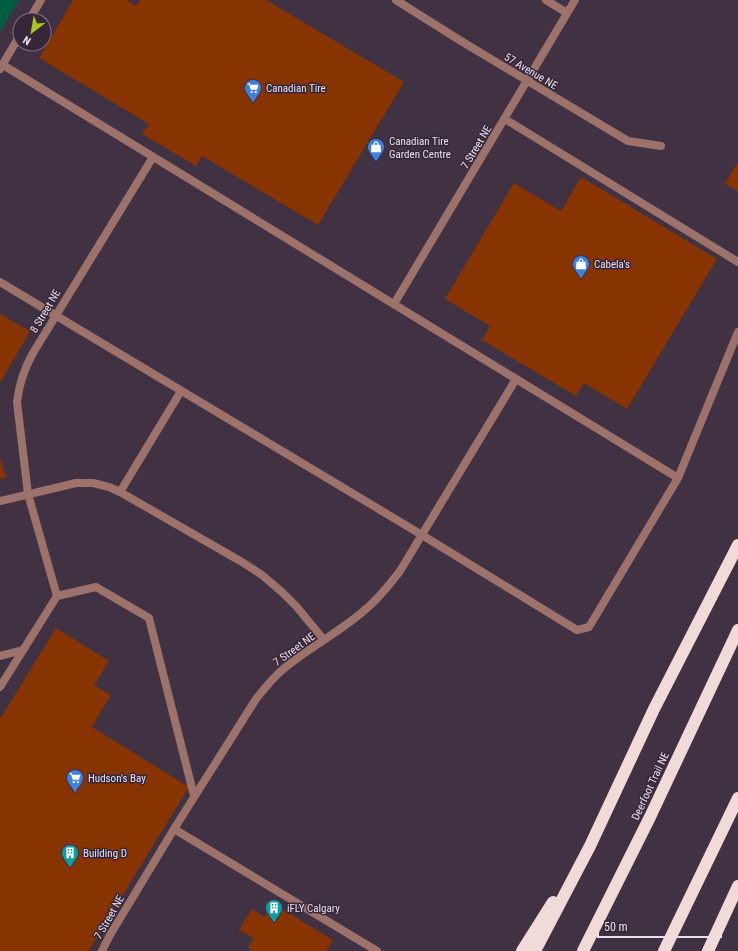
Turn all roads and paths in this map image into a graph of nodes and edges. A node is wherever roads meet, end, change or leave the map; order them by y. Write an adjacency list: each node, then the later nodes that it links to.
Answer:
1 (41, 0): 5 (street)
2 (396, 0): 9 (street, 57 Avenue NE)
3 (546, 0): 6 (street)
4 (575, 0): 6 (street, 7 Street NE)
5 (34, 12)
6 (567, 13): 9 (street, 7 Street NE)
7 (12, 48): 8 (street)
8 (1, 67): 12 (street)
9 (527, 81): 10 (street, 7 Street NE); 11 (street, 57 Avenue NE)
10 (505, 118): 13 (street); 15 (street, 7 Street NE)
11 (661, 146)
12 (153, 157): 15 (street); 16 (street, 8 Street NE)
13 (738, 262)
14 (0, 282): 16 (street)
15 (394, 304): 18 (street)
16 (55, 316): 19 (street); 22 (street, 8 Street NE)
17 (738, 332): 20 (street)
18 (516, 379): 20 (street); 24 (street, 7 Street NE)
19 (181, 391): 21 (street); 24 (street)
20 (678, 478): 24 (street)
21 (120, 492): 22 (street); 28 (street)
22 (28, 494): 23 (street); 26 (street, 8 Street NE)
23 (0, 501)
24 (422, 535): 28 (street, 7 Street NE)
25 (738, 545): 35 (highway)
26 (56, 596): 29 (street); 32 (street)
27 (738, 630): 41 (highway, Deerfoot Trail NE)
28 (324, 640): 32 (street, 7 Street NE)
29 (23, 650): 30 (street); 31 (street)
30 (0, 656)
31 (0, 687)
32 (194, 796): 34 (street, 7 Street NE)
33 (738, 798): 42 (highway)
34 (174, 829): 37 (street, 7 Street NE); 38 (street)
35 (590, 846): 39 (highway); 40 (highway)
36 (738, 886): 43 (highway)
37 (102, 951)
38 (377, 951)
39 (522, 951)
40 (535, 951)
41 (583, 951)
42 (664, 951)
43 (708, 951)

